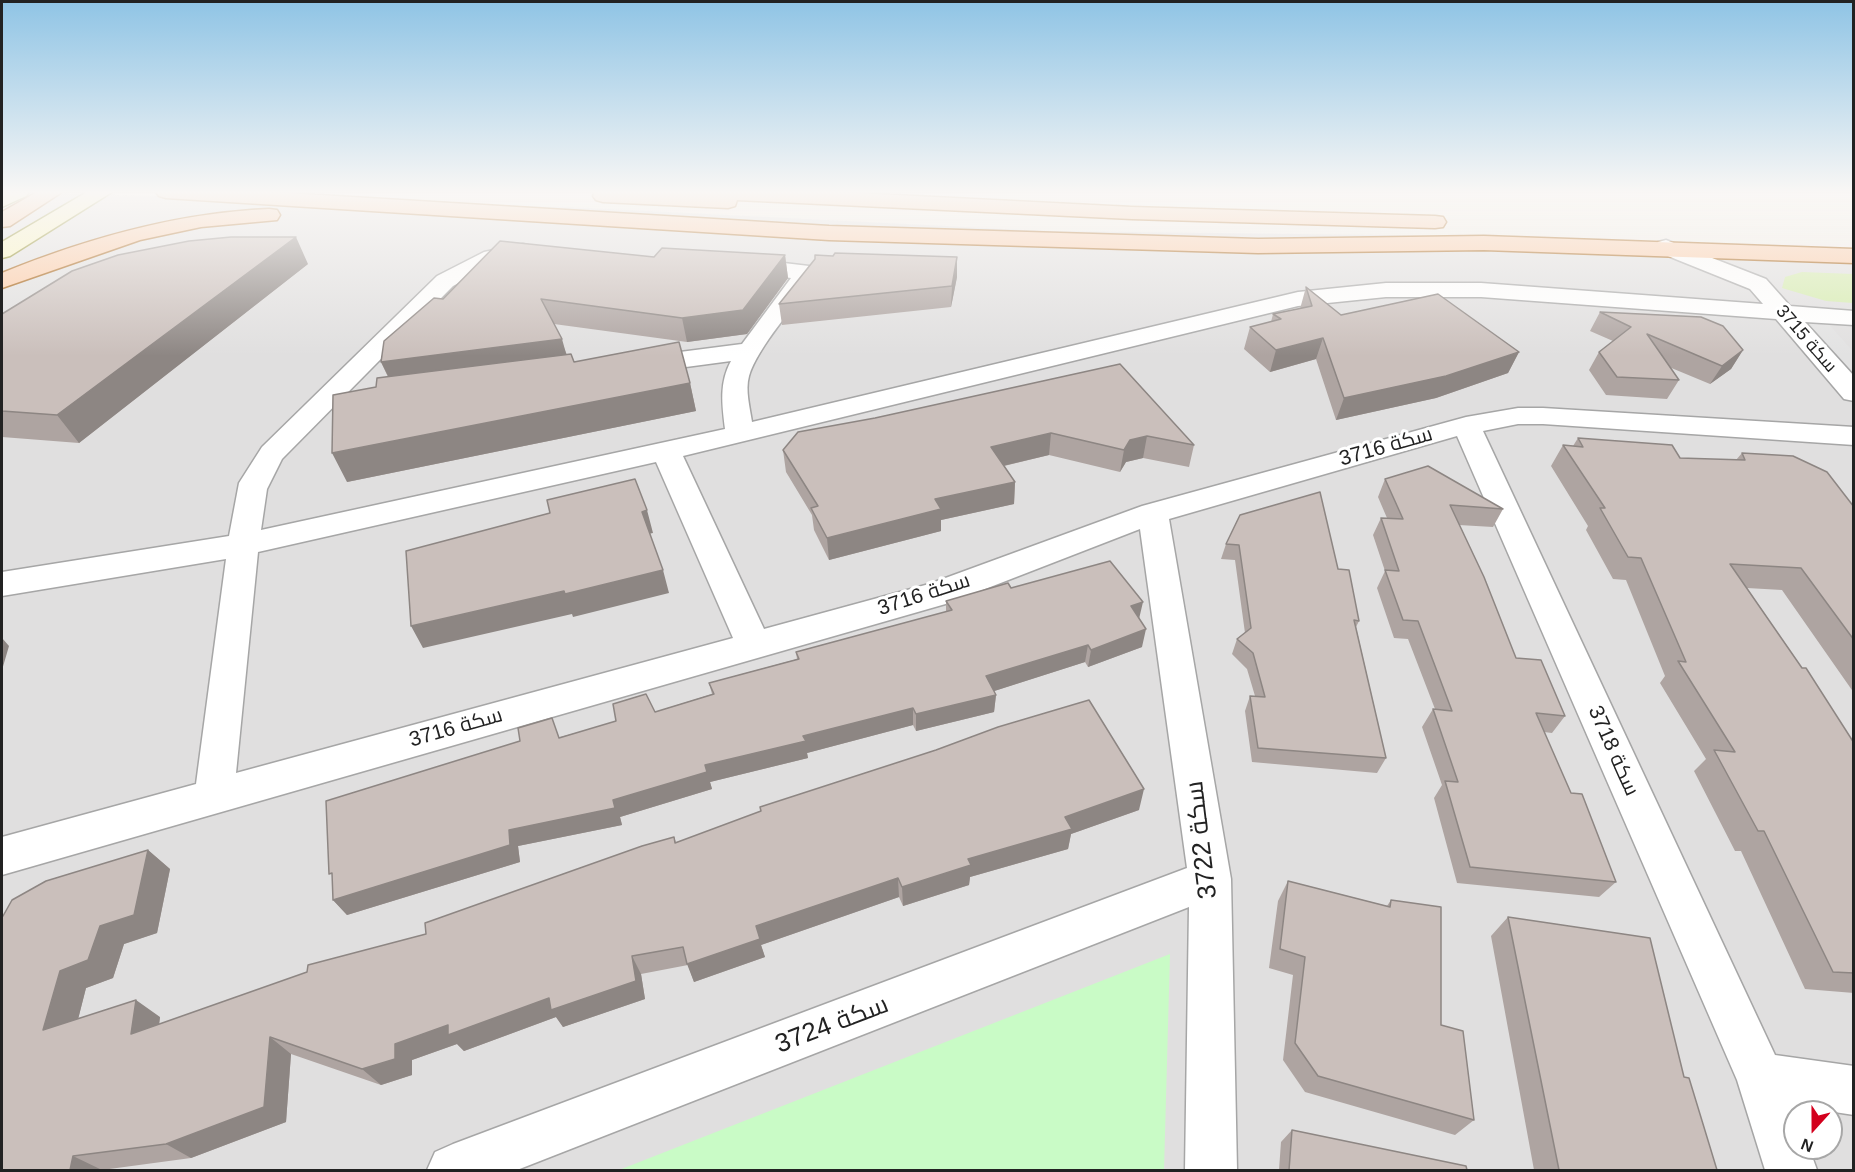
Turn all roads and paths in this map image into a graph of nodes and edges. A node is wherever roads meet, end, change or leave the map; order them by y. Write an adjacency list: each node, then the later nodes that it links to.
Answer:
1 (95, 247): 8 (main road)
2 (1618, 247): 3 (main road)
3 (1666, 248): 5 (main road); 9 (street, سكة 3715)
4 (545, 252): 16 (street)
5 (1777, 253): 6 (main road); 9 (street)
6 (1854, 256)
7 (711, 263): 12 (street)
8 (2, 281)
9 (1758, 284): 10 (street, سكة 3715)
10 (1784, 314): 11 (street); 14 (street, سكة 3715); 18 (street)
11 (1854, 318)
12 (750, 351): 13 (street); 18 (street)
13 (619, 368)
14 (1854, 393)
15 (358, 400): 16 (street)
16 (322, 405): 22 (street)
17 (1466, 425): 19 (street, سكة 3716); 21 (street, سكة 3716); 28 (street, سكة 3718)
18 (740, 434): 20 (street)
19 (1854, 436)
20 (666, 451): 22 (street); 24 (street)
21 (1153, 513): 24 (street, سكة 3716); 27 (street, سكة 3722)
22 (243, 545): 23 (street); 25 (street)
23 (2, 584)
24 (754, 645): 25 (street, سكة 3716)
25 (214, 796): 26 (street, سكة 3716)
26 (2, 856)
27 (1210, 879): 30 (street, سكة 3724); 31 (street, سكة 3722)
28 (1760, 1077): 29 (street); 32 (street, سكة 3718)
29 (1854, 1091)
30 (453, 1170)
31 (1211, 1170)
32 (1791, 1170)

